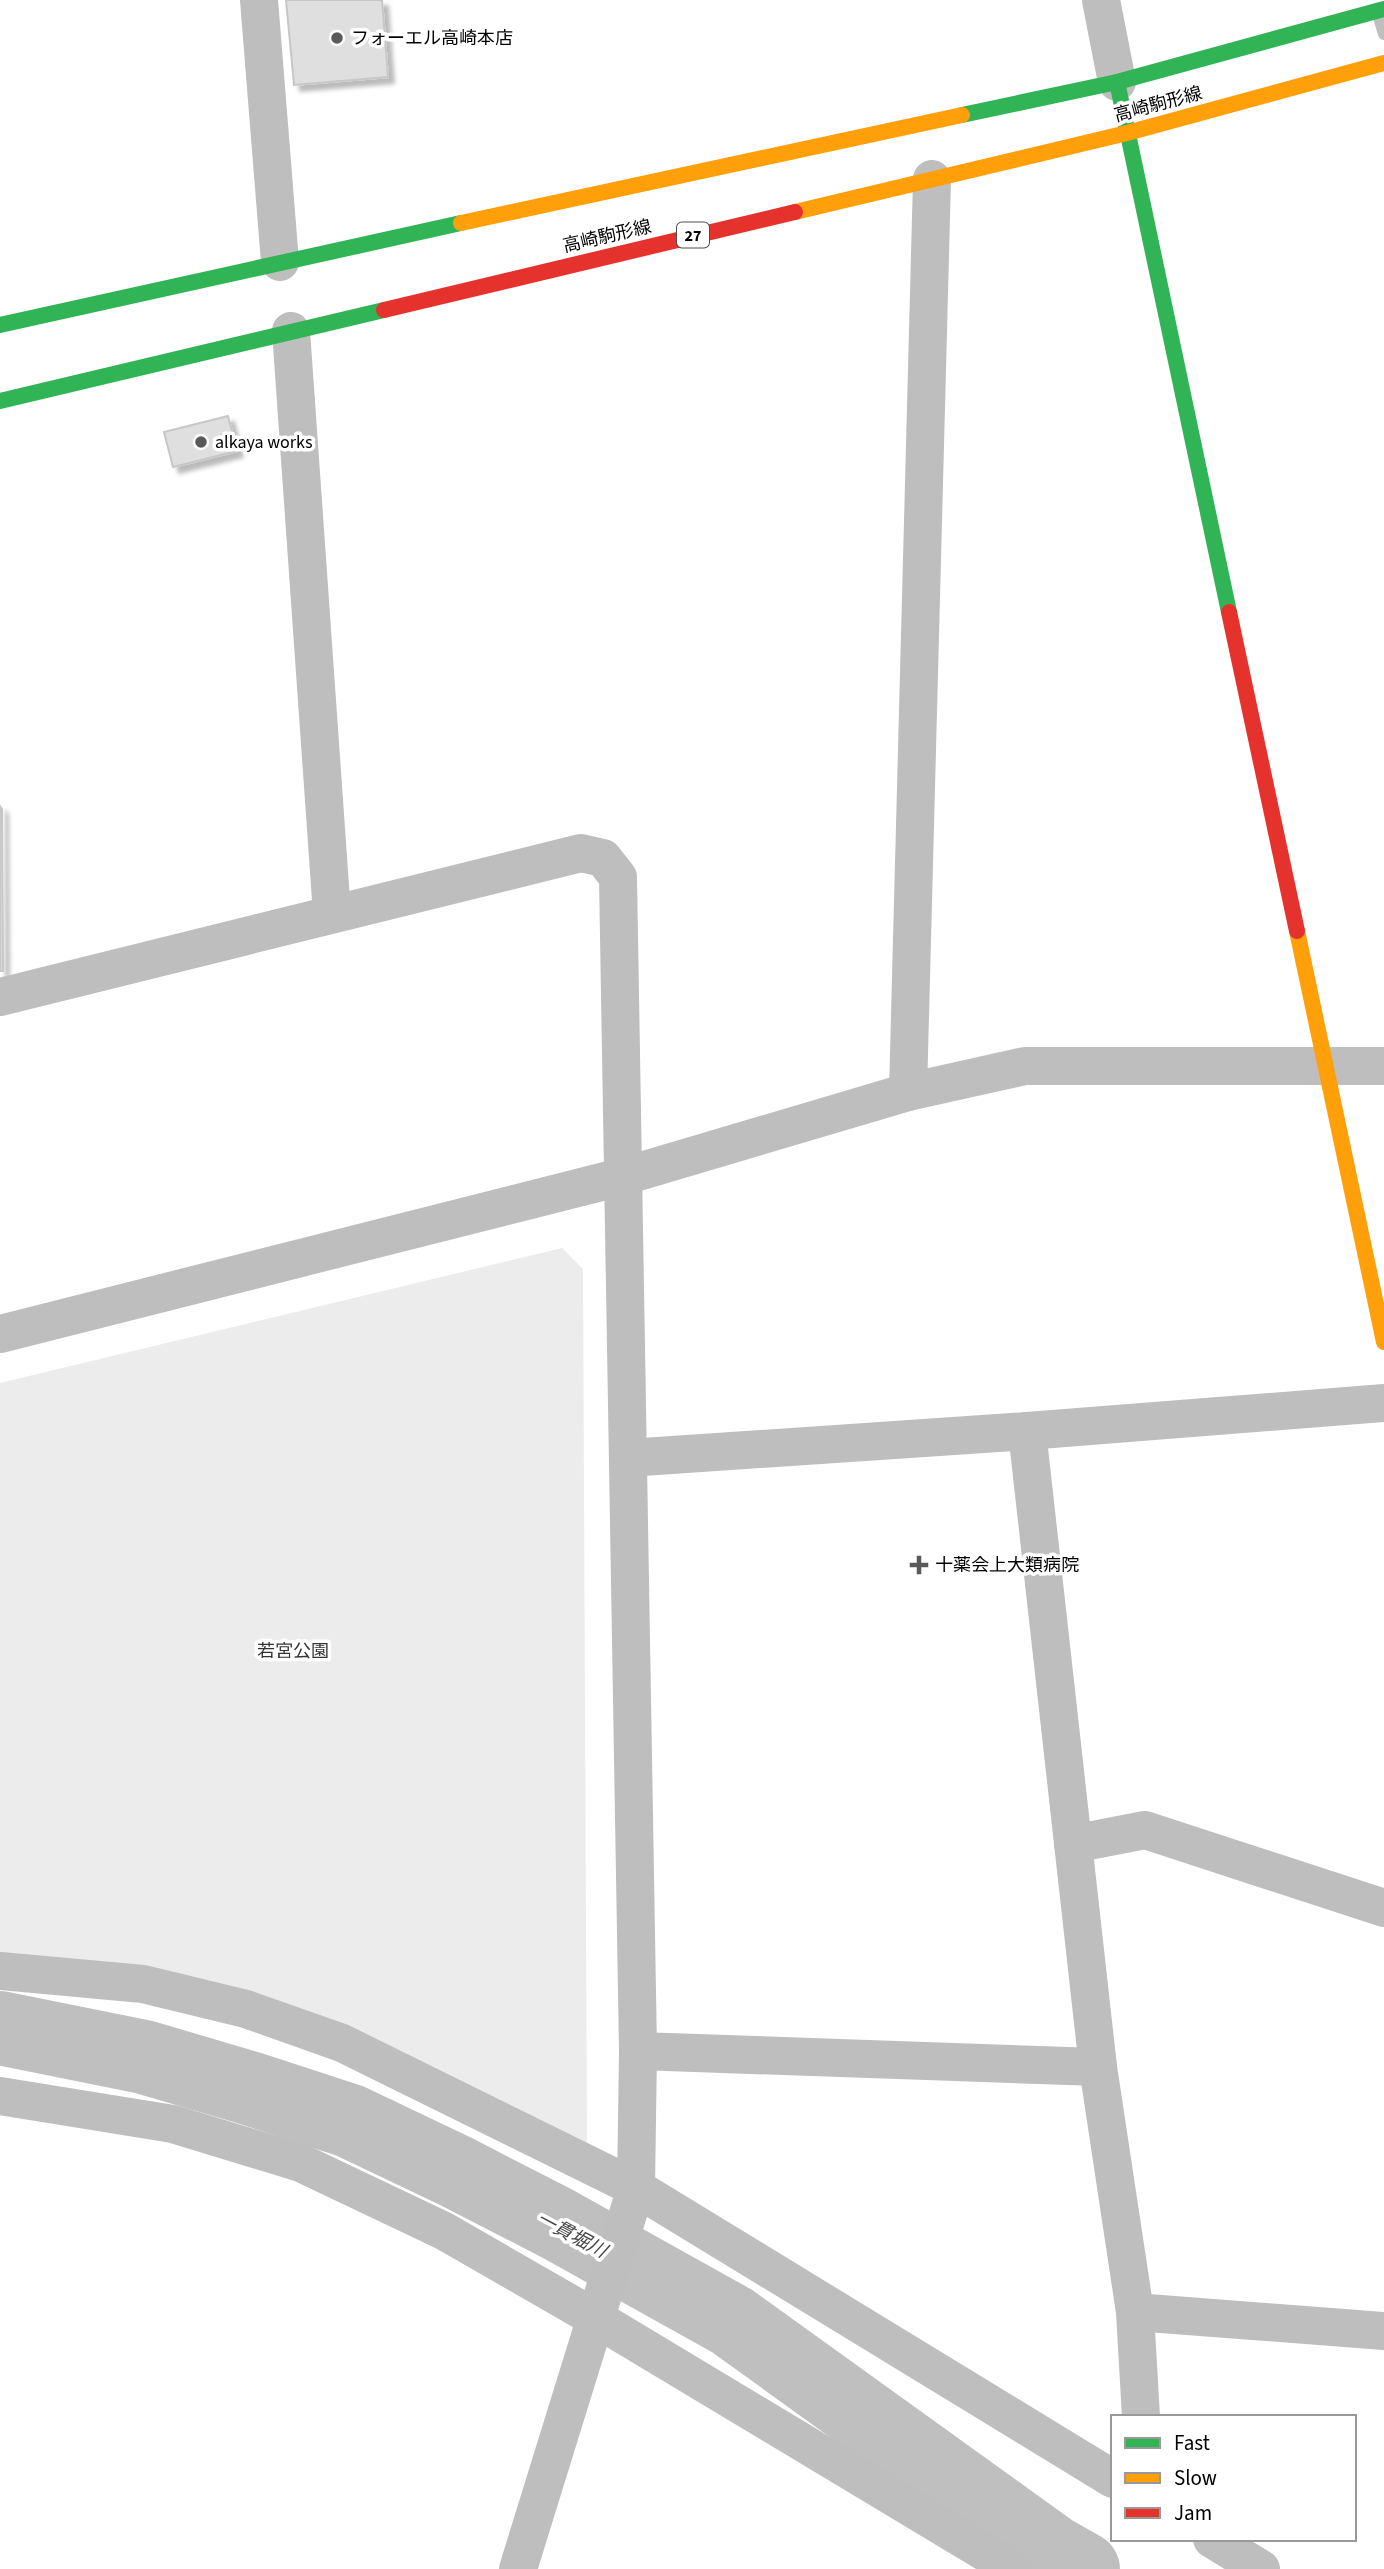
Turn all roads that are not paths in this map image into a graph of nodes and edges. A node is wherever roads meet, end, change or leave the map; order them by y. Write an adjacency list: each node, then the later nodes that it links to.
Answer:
1 (259, 0): 8 (street)
2 (1101, 0): 5 (street)
3 (1384, 9): 5 (main road, 高崎駒形線)
4 (1384, 63): 6 (main road, 高崎駒形線 / 27)
5 (1117, 82): 6 (main road); 8 (main road, 高崎駒形線)
6 (1127, 133): 7 (main road, 高崎駒形線 / 27); 15 (main road)
7 (932, 179): 10 (main road, 高崎駒形線 / 27); 16 (street)
8 (280, 262): 9 (main road, 高崎駒形線)
9 (0, 325)
10 (291, 331): 11 (main road, 高崎駒形線 / 27); 12 (street)
11 (0, 401)
12 (332, 914): 13 (street); 17 (street)
13 (0, 997)
14 (1384, 1066): 15 (street)
15 (1324, 1067): 16 (street); 19 (main road)
16 (908, 1092): 17 (street)
17 (621, 1177): 18 (street); 22 (street)
18 (0, 1334)
19 (1384, 1342)
20 (1384, 1403): 21 (street)
21 (1027, 1432): 22 (street); 23 (street)
22 (628, 1458): 26 (street)
23 (1073, 1844): 24 (street); 27 (street)
24 (1384, 1908)
25 (0, 1971): 29 (street)
26 (638, 2051): 27 (street); 29 (street)
27 (1098, 2067): 30 (street)
28 (0, 2096): 31 (street)
29 (636, 2188): 31 (street); 34 (street)
30 (1135, 2312): 32 (street); 33 (street)
31 (597, 2319): 36 (street); 37 (street)
32 (1384, 2331)
33 (1141, 2415)
34 (1111, 2478)
35 (1215, 2541): 38 (street)
36 (518, 2569)
37 (1013, 2569)
38 (1261, 2569)

